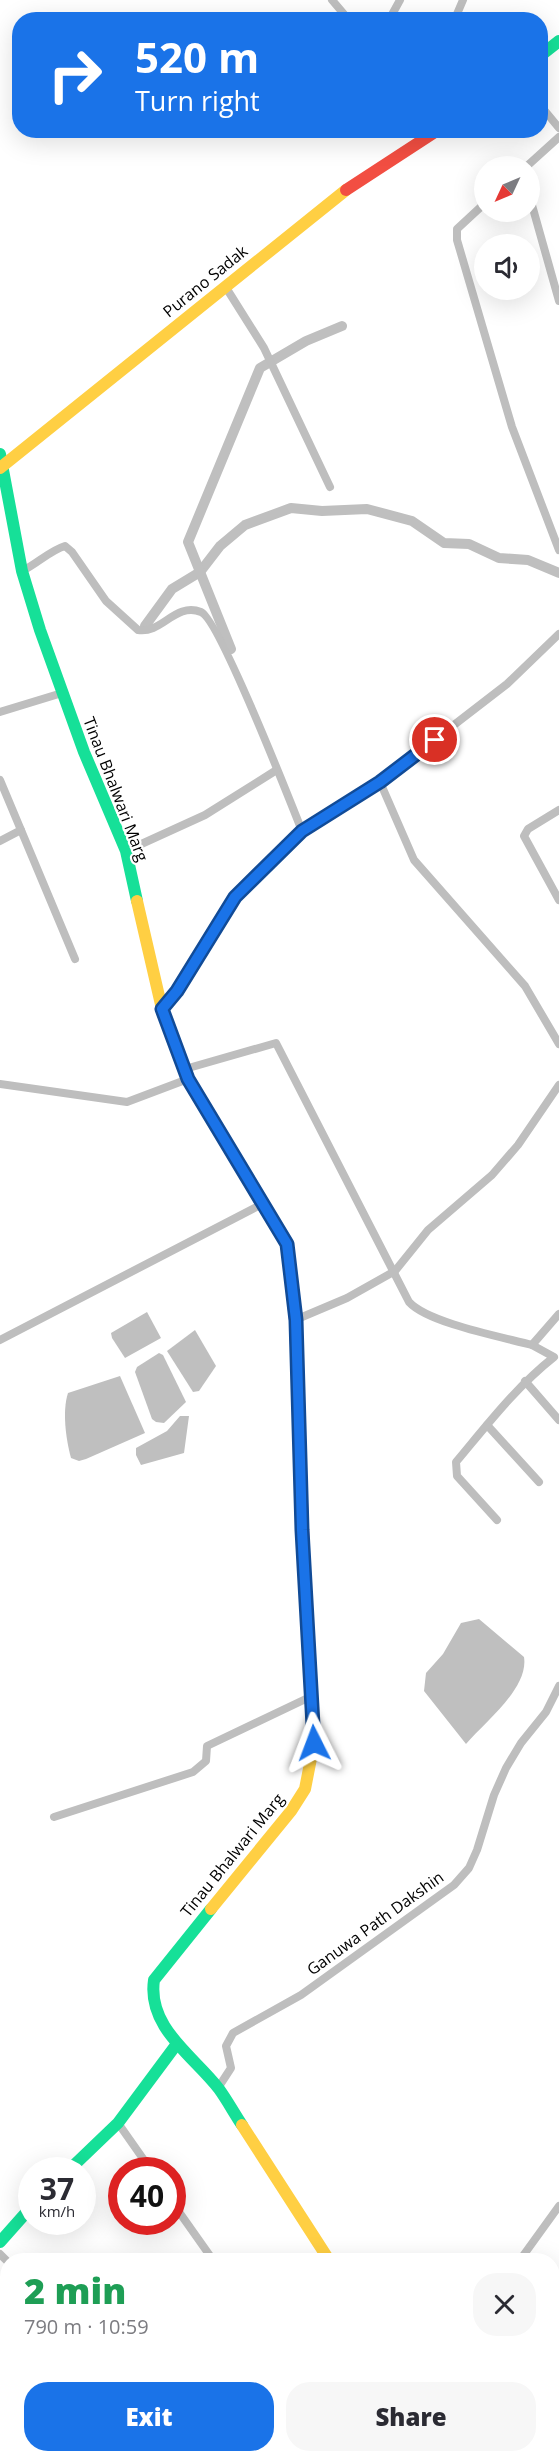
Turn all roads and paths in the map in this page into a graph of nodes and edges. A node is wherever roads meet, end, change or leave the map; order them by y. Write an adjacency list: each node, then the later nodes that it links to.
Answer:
1 (332, 0): 2 (street)
2 (342, 12)
3 (548, 115): 4 (street)
4 (559, 128)
5 (559, 137): 7 (street)
6 (425, 138): 10 (street, Purano Sadak)
7 (538, 156)
8 (474, 214): 14 (street)
9 (537, 222): 11 (street)
10 (225, 285): 12 (street, Purano Sadak); 13 (street)
11 (559, 301)
12 (1, 462): 15 (street, Tinau Bhalwari Marg)
13 (330, 487)
14 (559, 550)
15 (22, 571): 17 (street, Tinau Bhalwari Marg); 19 (street)
16 (559, 634): 21 (street)
17 (62, 693): 18 (street); 26 (street, Tinau Bhalwari Marg)
18 (0, 712)
19 (275, 771): 24 (street); 26 (street)
20 (0, 780): 23 (street)
21 (380, 782): 24 (street); 30 (street)
22 (559, 810): 27 (street)
23 (21, 830): 25 (street); 28 (street)
24 (302, 831): 29 (street)
25 (0, 841)
26 (126, 851): 29 (street, Tinau Bhalwari Marg)
27 (559, 900)
28 (75, 959)
29 (162, 1009): 31 (street, Tinau Bhalwari Marg)
30 (559, 1044)
31 (187, 1074): 32 (street); 34 (street, Tinau Bhalwari Marg); 35 (street)
32 (0, 1084)
33 (559, 1085): 35 (street)
34 (264, 1203): 37 (street, Tinau Bhalwari Marg); 38 (street)
35 (395, 1271): 37 (street); 39 (street)
36 (559, 1314): 39 (street)
37 (296, 1320): 47 (street, Tinau Bhalwari Marg)
38 (0, 1341)
39 (532, 1345): 40 (street)
40 (556, 1355): 41 (street)
41 (525, 1381): 42 (street); 43 (street)
42 (559, 1420)
43 (487, 1425): 44 (street); 45 (street)
44 (538, 1482)
45 (497, 1520)
46 (559, 1686): 50 (street, Ganuwa Path Dakshin)
47 (312, 1696): 48 (street); 49 (street, Tinau Bhalwari Marg)
48 (54, 1817)
49 (176, 2045): 50 (street, Tinau Bhalwari Marg); 51 (street)
50 (218, 2088): 59 (street, Tinau Bhalwari Marg)
51 (118, 2123): 52 (street); 53 (street)
52 (83, 2157)
53 (142, 2157)
54 (559, 2206): 60 (street)
55 (18, 2222): 57 (street)
56 (186, 2222): 58 (street)
57 (0, 2242)
58 (208, 2253)
59 (324, 2253)
60 (525, 2253)

